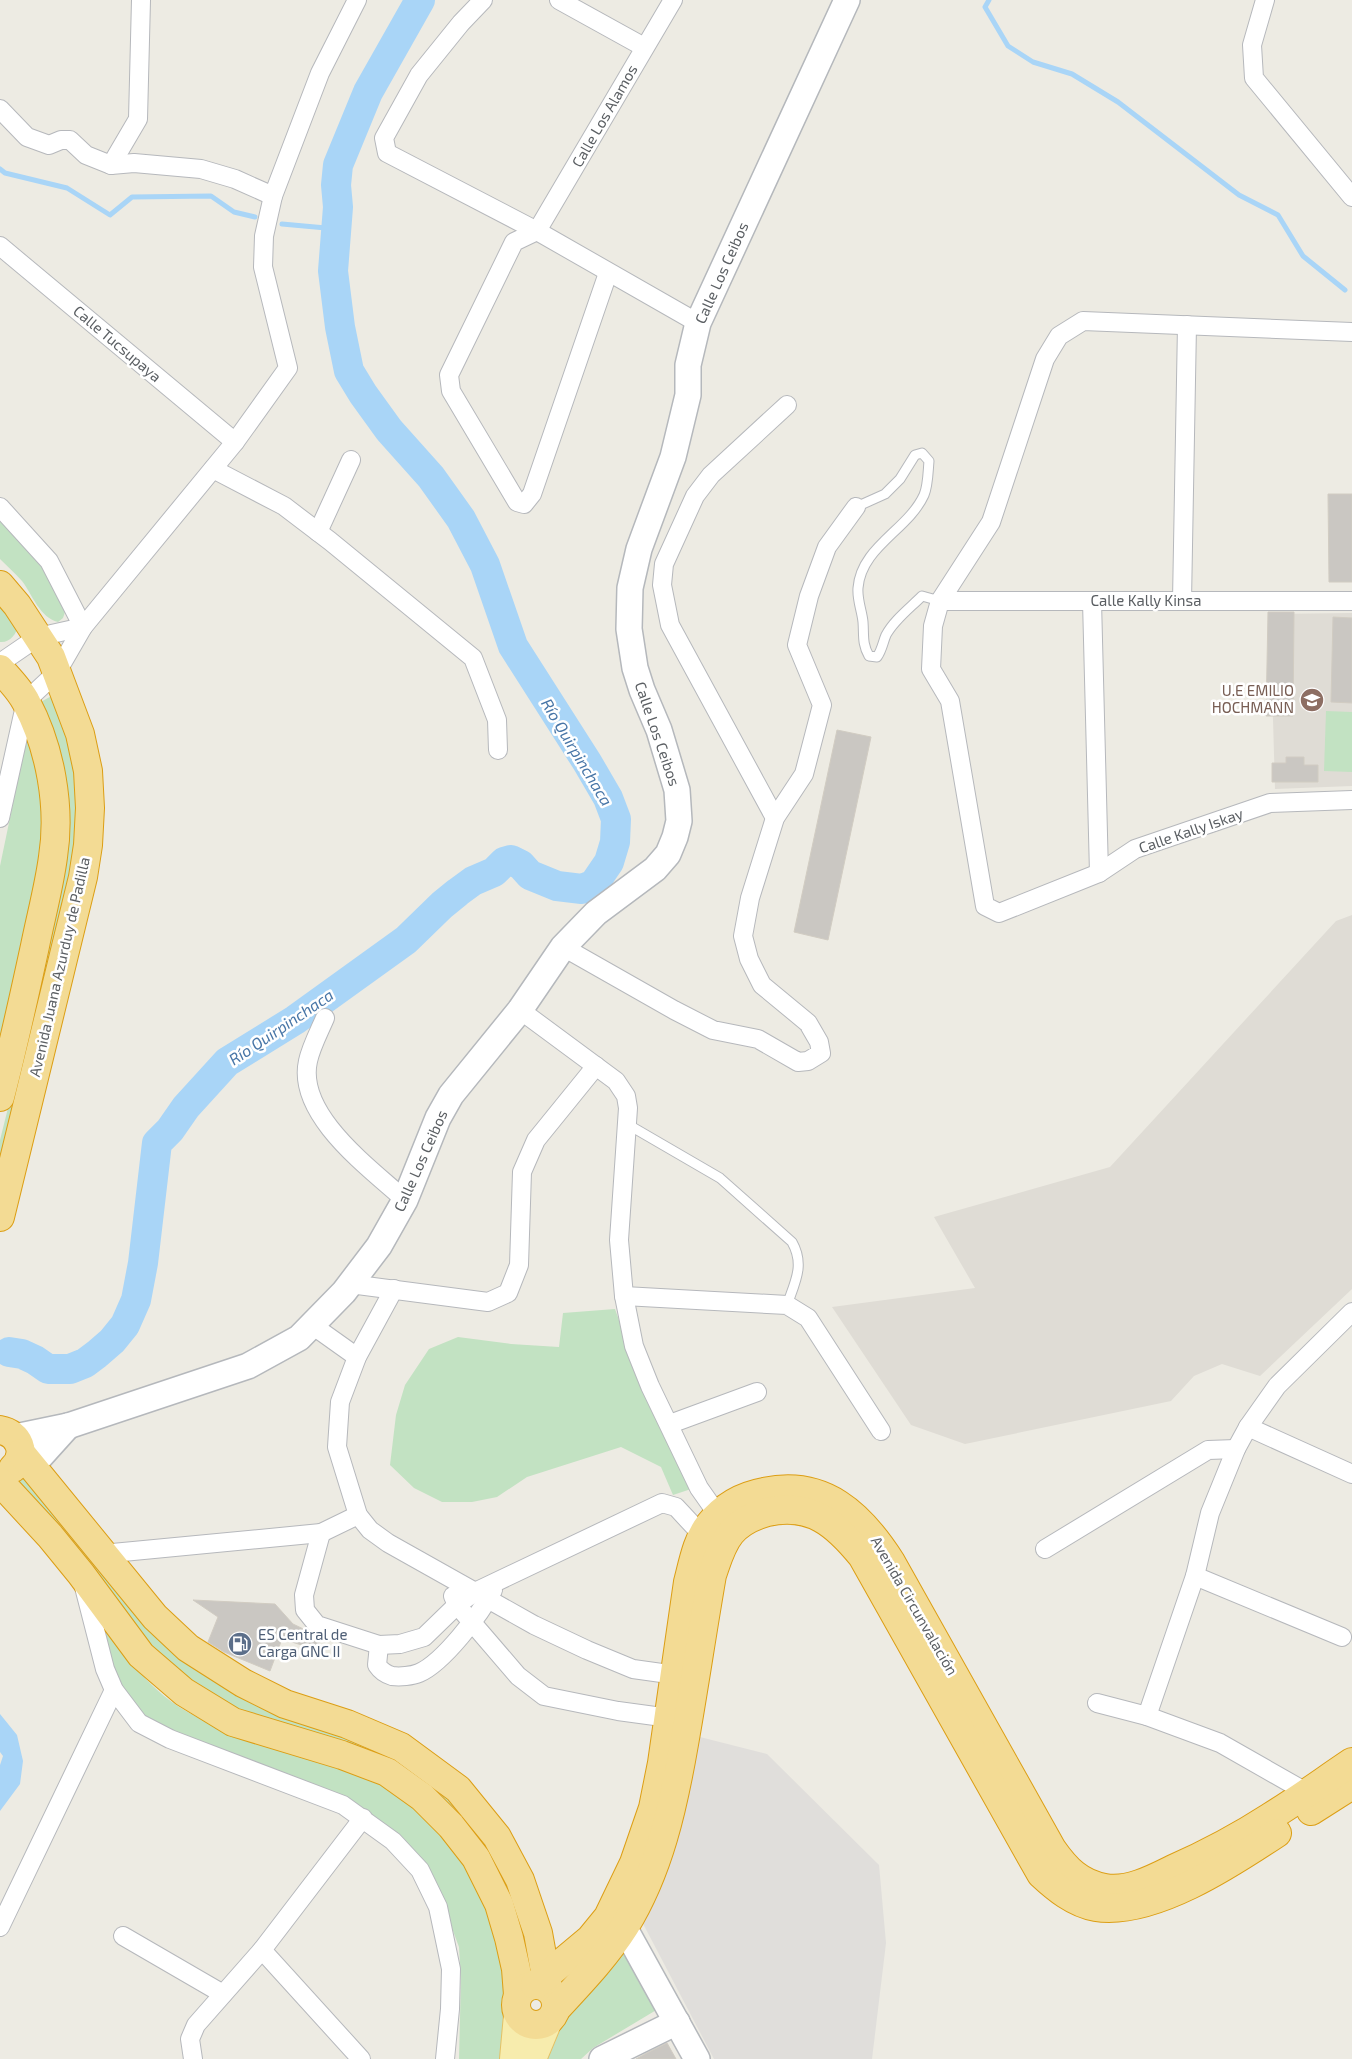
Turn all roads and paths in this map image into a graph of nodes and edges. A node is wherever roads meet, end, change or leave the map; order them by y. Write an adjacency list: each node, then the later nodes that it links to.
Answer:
1 (141, 0): 10 (street)
2 (356, 0): 11 (street)
3 (483, 0): 13 (street)
4 (559, 0): 8 (street)
5 (672, 0): 8 (street, Calle Los Alamos)
6 (847, 0): 16 (street, Calle Los Ceibos)
7 (1265, 0): 12 (street)
8 (644, 47): 13 (street, Calle Los Alamos)
9 (0, 109): 10 (street)
10 (111, 165): 11 (street)
11 (273, 196): 20 (street)
12 (1352, 197)
13 (538, 231): 15 (street); 15 (street)
14 (0, 246): 20 (street, Calle Tucsupaya)
15 (608, 273): 16 (street)
16 (698, 323): 42 (street, Calle Los Ceibos)
17 (1186, 325): 18 (street); 27 (street); 29 (street)
18 (1352, 332)
19 (787, 405): 40 (street)
20 (235, 442): 22 (street)
21 (351, 460): 25 (street)
22 (213, 469): 25 (street); 31 (street)
23 (0, 507): 31 (street)
24 (856, 507): 27 (lane); 40 (street)
25 (318, 532): 37 (street)
26 (0, 585): 32 (highway, Avenida Juana Azurduy de Padilla)
27 (940, 601): 28 (street, Calle Kally Kinsa); 41 (street, Calle Kally Iskay)
28 (1092, 601): 29 (street, Calle Kally Kinsa); 41 (street)
29 (1182, 601): 30 (street, Calle Kally Kinsa)
30 (1352, 601)
31 (84, 627): 32 (street); 35 (street)
32 (38, 637): 33 (street); 35 (highway, Avenida Juana Azurduy de Padilla)
33 (0, 663)
34 (0, 669): 36 (highway, Avenida Juana Azurduy de Padilla)
35 (57, 672): 36 (street); 49 (highway, Avenida Juana Azurduy de Padilla)
36 (26, 700): 39 (street); 46 (highway, Avenida Juana Azurduy de Padilla)
37 (498, 750)
38 (1352, 800): 41 (street, Calle Kally Iskay)
39 (0, 818)
40 (775, 818): 42 (street)
41 (1098, 873)
42 (563, 947): 43 (street, Calle Los Ceibos)
43 (520, 1010): 45 (street); 48 (street, Calle Los Ceibos)
44 (325, 1018): 48 (street)
45 (596, 1066): 47 (street); 51 (street)
46 (0, 1098)
47 (627, 1124): 52 (street); 53 (lane)
48 (405, 1200): 50 (street, Calle Los Ceibos)
49 (0, 1218)
50 (350, 1284): 51 (street); 55 (street, Calle Los Ceibos)
51 (394, 1289): 56 (street)
52 (624, 1296): 53 (street); 58 (street)
53 (787, 1305): 60 (street)
54 (1352, 1312): 59 (street)
55 (312, 1324): 56 (street); 61 (street, Calle Los Ceibos)
56 (357, 1357): 66 (street)
57 (757, 1392): 58 (street)
58 (670, 1424): 67 (street)
59 (1248, 1427): 62 (street); 64 (street)
60 (881, 1431)
61 (12, 1439): 63 (highway); 70 (highway)
62 (1236, 1449): 69 (street); 72 (street)
63 (0, 1473)
64 (1352, 1474)
65 (0, 1482): 71 (highway)
66 (358, 1515): 68 (street); 73 (street)
67 (710, 1525): 74 (street); 79 (highway, Avenida Circunvalación); 86 (highway, Avenida Circunvalación)
68 (320, 1533): 70 (street); 78 (street)
69 (1045, 1549)
70 (102, 1554): 88 (highway)
71 (81, 1574): 80 (street); 95 (highway)
72 (1195, 1576): 77 (street); 82 (street)
73 (446, 1577): 74 (street); 75 (street)
74 (481, 1596): 75 (street); 76 (street); 79 (street)
75 (457, 1605): 76 (street); 78 (street)
76 (472, 1623): 78 (street); 83 (street)
77 (1342, 1637)
78 (379, 1645)
79 (685, 1676): 83 (highway, Avenida Circunvalación); 85 (highway, Avenida Circunvalación)
80 (114, 1690): 87 (street); 90 (street)
81 (1097, 1704): 82 (street)
82 (1147, 1716): 86 (street)
83 (679, 1719): 89 (highway, Avenida Circunvalación)
84 (1352, 1762): 86 (highway, Avenida Circunvalación)
85 (1352, 1785)
86 (1306, 1792)
87 (362, 1818): 93 (street); 99 (street)
88 (520, 1880): 92 (highway); 95 (highway)
89 (616, 1922): 92 (highway, Avenida Circunvalación); 95 (highway, Avenida Circunvalación); 96 (street)
90 (0, 1927)
91 (123, 1936): 94 (street)
92 (590, 1938): 95 (highway, Avenida Circunvalación)
93 (262, 1950): 94 (street); 98 (street)
94 (223, 1994): 97 (street)
95 (538, 1998): 100 (main road); 101 (main road)
96 (677, 2022): 102 (street); 103 (street)
97 (193, 2059)
98 (362, 2059)
99 (445, 2059)
100 (514, 2059)
101 (532, 2059)
102 (602, 2059)
103 (697, 2059)

